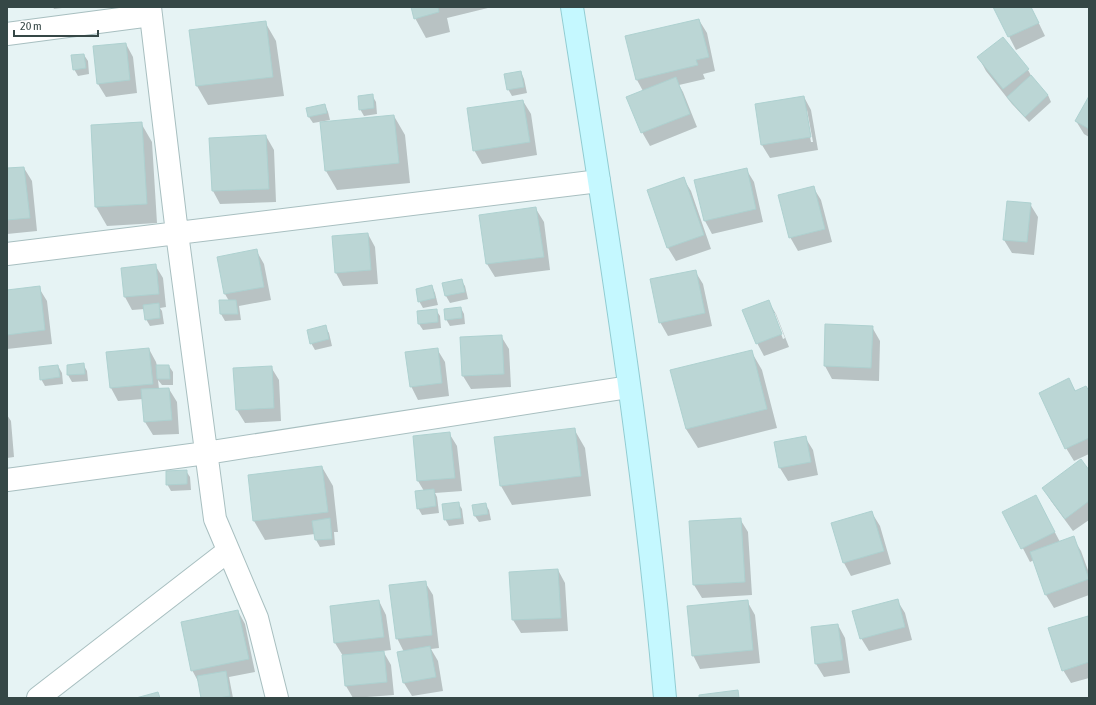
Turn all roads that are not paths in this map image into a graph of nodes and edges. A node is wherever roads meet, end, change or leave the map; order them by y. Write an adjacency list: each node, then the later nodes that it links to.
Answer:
1 (572, 7): 4 (main road)
2 (151, 11): 3 (street); 5 (street)
3 (7, 34)
4 (599, 181): 5 (street); 7 (main road)
5 (177, 233): 6 (street); 8 (street)
6 (7, 254)
7 (629, 387): 8 (street); 13 (main road)
8 (206, 453): 9 (street); 10 (street)
9 (7, 480)
10 (228, 551): 11 (street); 12 (street)
11 (38, 698)
12 (277, 698)
13 (665, 698)

